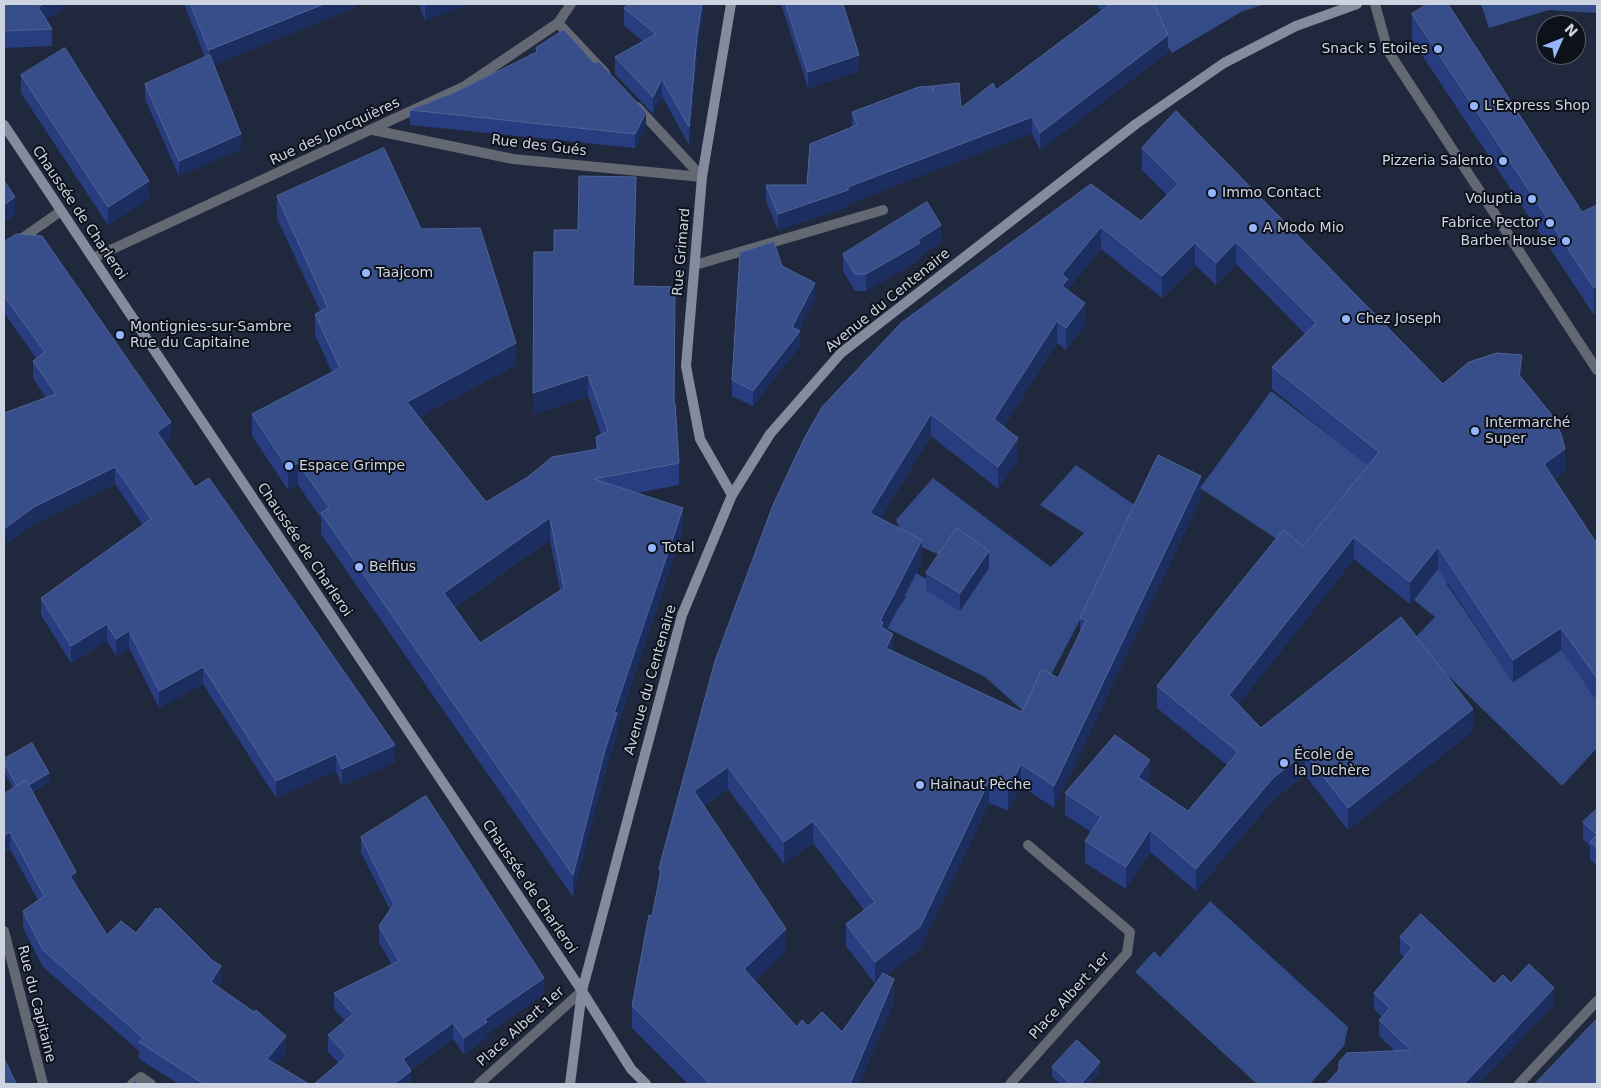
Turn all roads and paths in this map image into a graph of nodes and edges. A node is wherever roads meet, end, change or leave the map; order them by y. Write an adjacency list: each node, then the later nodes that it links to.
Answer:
1 (571, 4): 5 (street, Rue des Joncquières)
2 (731, 4): 10 (main road, Rue Grimard)
3 (1357, 4): 17 (main road, Avenue du Centenaire)
4 (1375, 4): 16 (street)
5 (558, 22): 6 (street); 9 (street, Rue des Joncquières)
6 (610, 79)
7 (630, 100): 10 (street)
8 (4, 125): 12 (main road, Chaussée de Charleroi)
9 (374, 130): 10 (street, Rue des Gués); 14 (street, Rue des Joncquières)
10 (702, 177): 15 (main road, Rue Grimard)
11 (883, 210): 15 (street)
12 (61, 211): 13 (street); 14 (main road, Chaussée de Charleroi)
13 (4, 251)
14 (93, 258): 20 (main road, Chaussée de Charleroi)
15 (695, 265): 17 (main road, Rue Grimard)
16 (1597, 370)
17 (732, 495): 20 (main road, Avenue du Centenaire)
18 (1028, 845): 28 (street, Place Albert 1er)
19 (4, 931): 22 (street, Rue du Capitaine)
20 (582, 991): 25 (street, Place Albert 1er); 26 (main road, Avenue du Centenaire); 27 (main road, Chaussée de Charleroi)
21 (1597, 1001): 29 (street)
22 (43, 1084)
23 (132, 1084): 24 (street)
24 (150, 1084)
25 (479, 1084)
26 (570, 1084)
27 (646, 1084)
28 (1010, 1084)
29 (1519, 1084)

